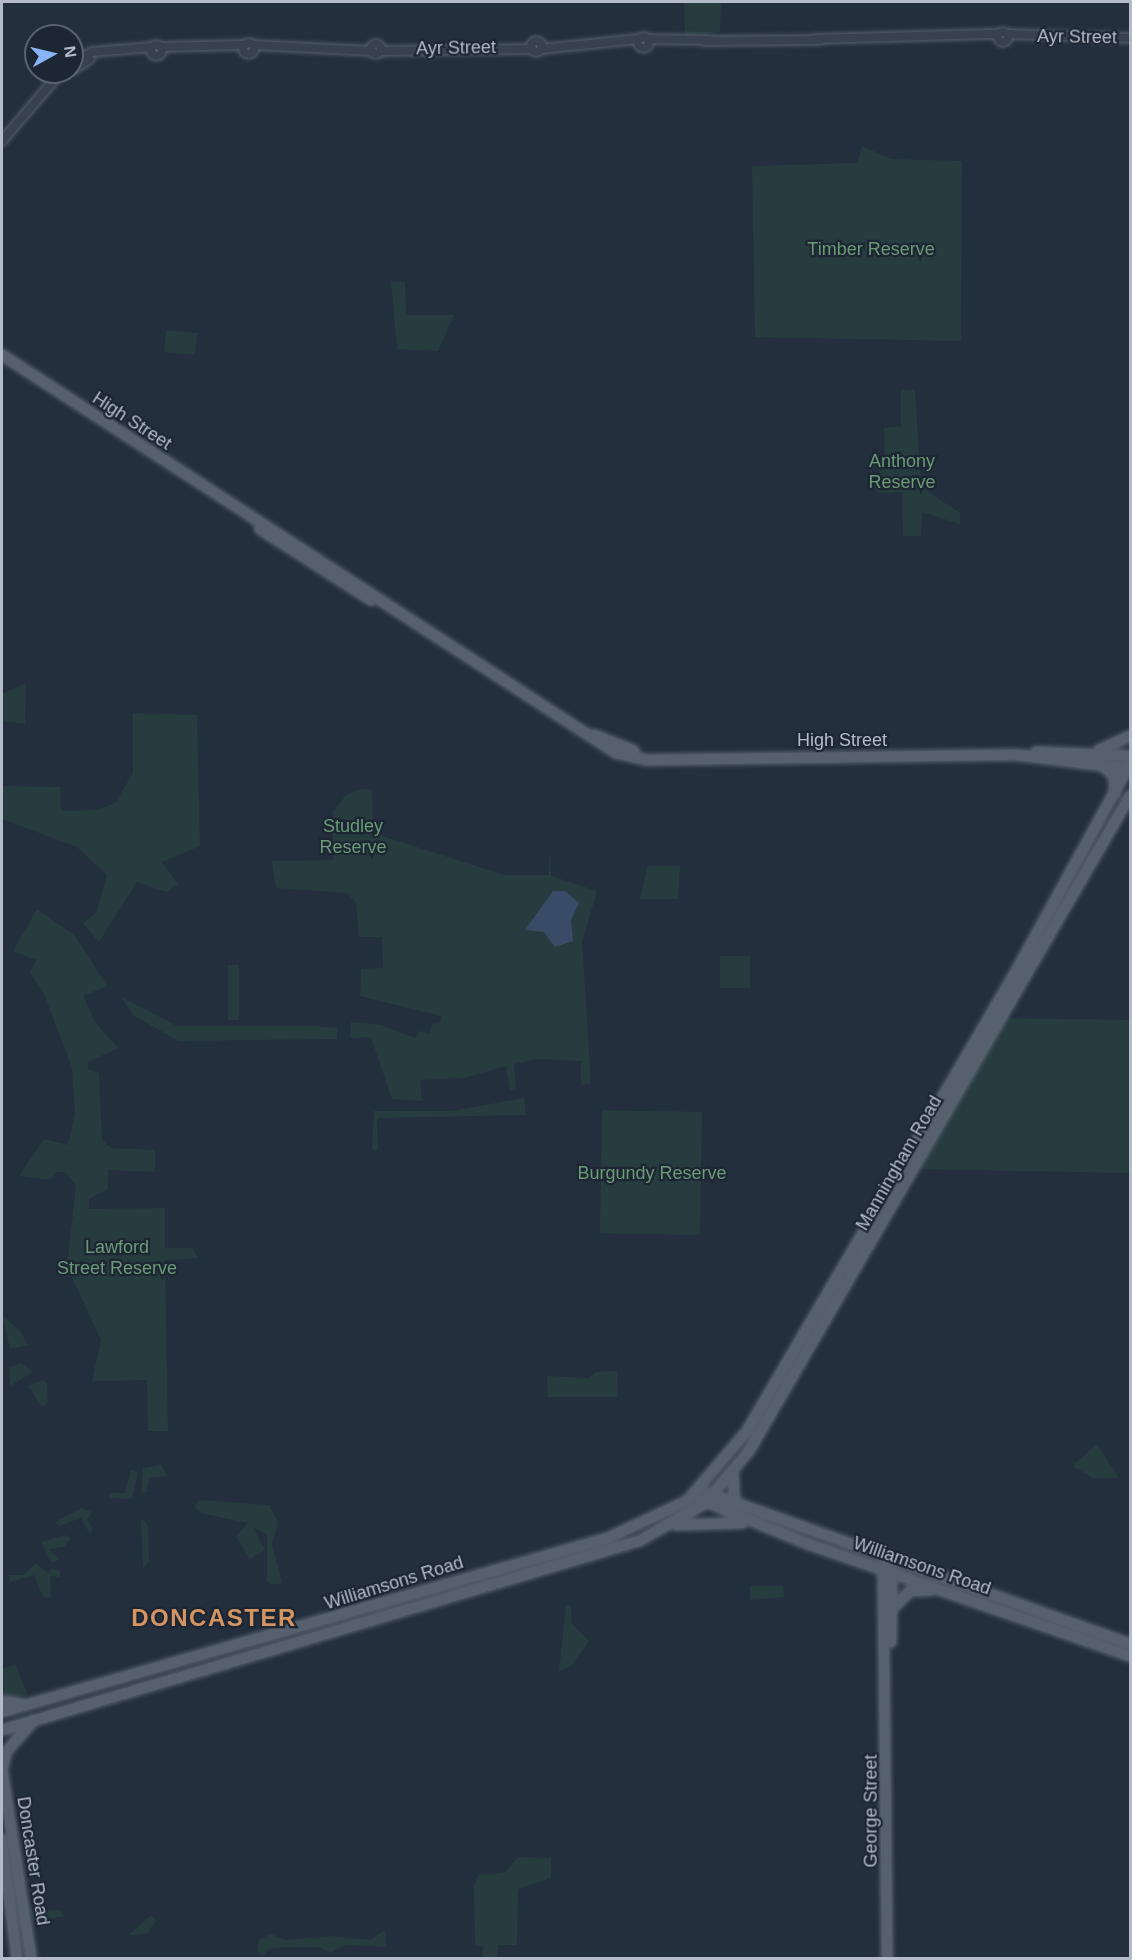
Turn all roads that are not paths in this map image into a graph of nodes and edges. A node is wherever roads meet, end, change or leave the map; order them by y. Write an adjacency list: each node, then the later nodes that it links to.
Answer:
1 (1131, 38): 2 (street, Ayr Street)
2 (103, 52): 3 (street, Ayr Street); 4 (street, Ayr Street)
3 (84, 59)
4 (84, 63)
5 (52, 84): 7 (street, Ayr Street)
6 (56, 84): 7 (street, Ayr Street)
7 (46, 92): 8 (street, Ayr Street)
8 (2, 141)
9 (3, 357): 12 (main road, High Street)
10 (1131, 736): 11 (main road)
11 (1096, 751): 12 (main road, High Street); 13 (main road, High Street)
12 (1018, 755): 14 (main road, High Street)
13 (1131, 756)
14 (1099, 763): 15 (main road, High Street); 17 (main road)
15 (1130, 767): 17 (main road, Manningham Road)
16 (1131, 796): 19 (main road, Manningham Road)
17 (1114, 800): 18 (main road, Manningham Road)
18 (945, 1093): 19 (main road); 20 (main road, Manningham Road)
19 (956, 1099): 21 (main road, Manningham Road)
20 (806, 1331): 21 (main road); 23 (main road, Manningham Road)
21 (816, 1337): 22 (main road, Manningham Road)
22 (733, 1472): 24 (main road, Manningham Road); 25 (main road)
23 (695, 1493): 24 (main road); 30 (main road, Williamsons Road)
24 (708, 1500): 25 (main road, Williamsons Road); 26 (main road, Williamsons Road); 27 (main road, Manningham Road)
25 (735, 1507): 28 (main road, Williamsons Road)
26 (754, 1524): 27 (main road); 29 (main road, Williamsons Road)
27 (671, 1526): 31 (main road, Williamsons Road)
28 (888, 1559): 29 (main road); 34 (main road, Williamsons Road)
29 (888, 1571): 32 (main road, Williamsons Road); 33 (main road, George Street); 36 (main road, George Street)
30 (474, 1575): 31 (main road); 38 (main road, Williamsons Road)
31 (470, 1590): 40 (main road, Williamsons Road)
32 (941, 1590): 33 (main road); 35 (main road, Williamsons Road)
33 (892, 1610): 36 (main road, George Street)
34 (1131, 1644)
35 (1131, 1656)
36 (888, 1663): 48 (main road, George Street)
37 (2, 1701): 38 (main road)
38 (35, 1704): 39 (main road, Williamsons Road)
39 (2, 1712)
40 (39, 1716): 41 (main road, Williamsons Road); 42 (main road)
41 (2, 1730)
42 (2, 1770): 44 (main road, Doncaster Road)
43 (2, 1840): 45 (main road, Doncaster Road)
44 (28, 1933): 45 (main road); 47 (main road, Doncaster Road)
45 (15, 1934): 46 (main road, Doncaster Road)
46 (17, 1959)
47 (31, 1959)
48 (887, 1959)

